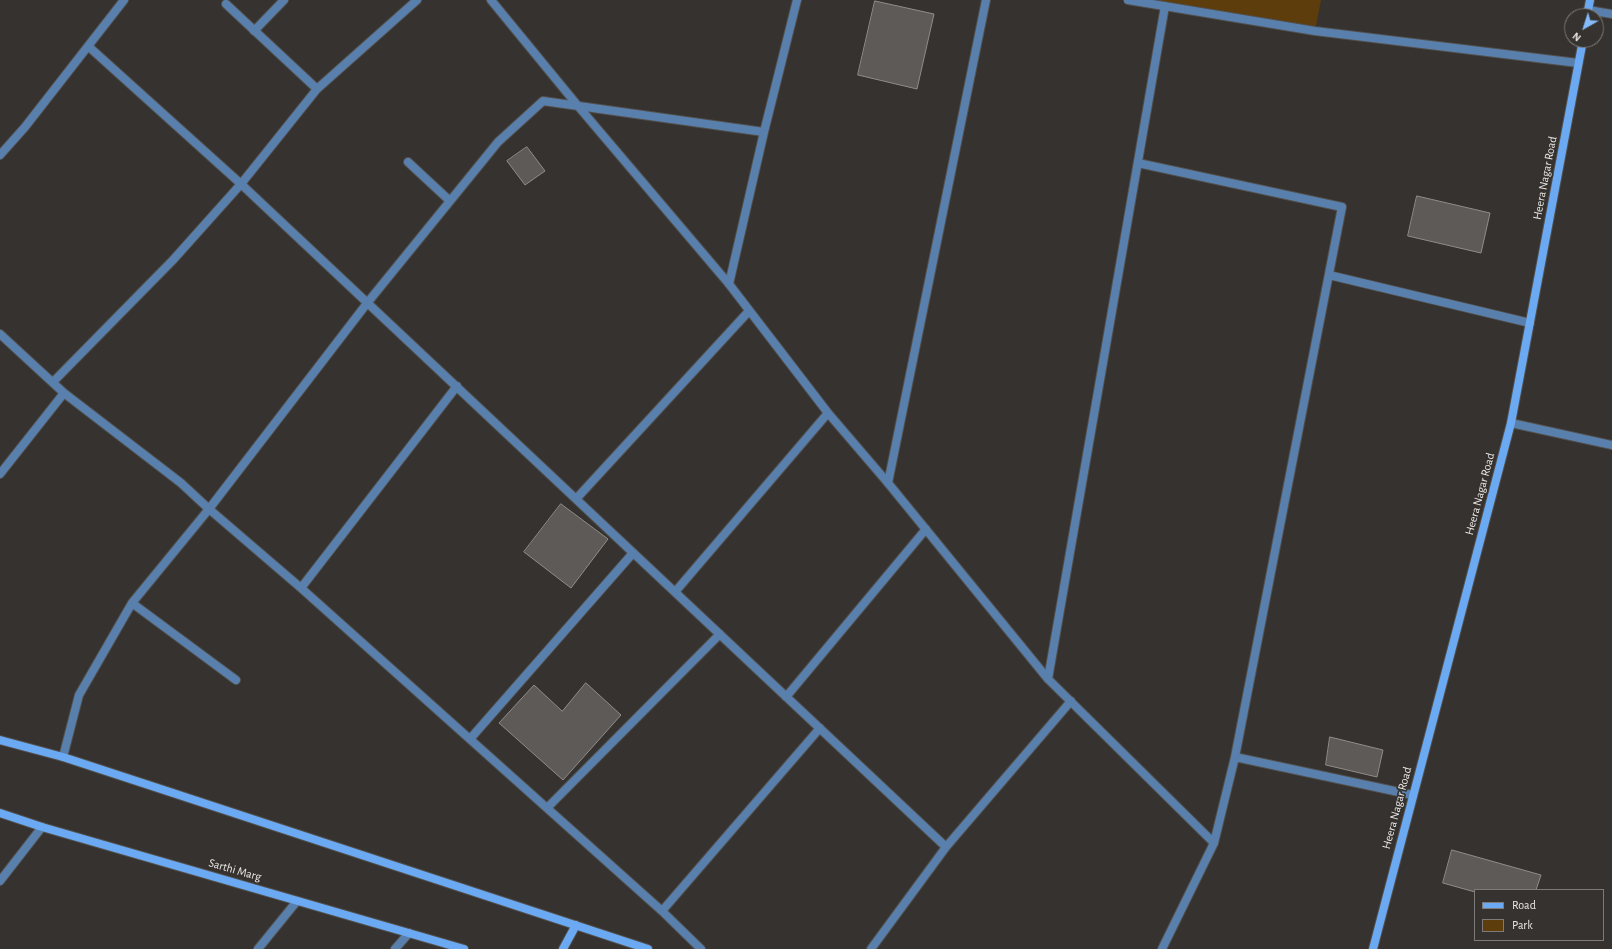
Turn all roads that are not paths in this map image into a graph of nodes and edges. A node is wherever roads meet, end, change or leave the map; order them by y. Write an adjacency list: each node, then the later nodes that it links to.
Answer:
1 (124, 0): 11 (street)
2 (284, 0): 10 (street)
3 (417, 0): 14 (street)
4 (491, 0): 15 (street)
5 (797, 0): 16 (street)
6 (986, 0): 35 (street)
7 (1128, 0): 9 (street)
8 (226, 4): 10 (street)
9 (1165, 6): 13 (street); 19 (street)
10 (254, 31): 14 (street)
11 (88, 46): 17 (street); 20 (street)
12 (1581, 48): 13 (street, Heera Nagar Road)
13 (1578, 63): 26 (street, Heera Nagar Road)
14 (317, 89): 20 (street)
15 (578, 106): 16 (street); 21 (street); 23 (street)
16 (764, 132): 23 (street)
17 (0, 155)
18 (408, 162): 21 (street)
19 (1138, 163): 22 (street); 44 (street)
20 (241, 184): 24 (street); 28 (street)
21 (450, 201): 24 (street)
22 (1329, 275): 26 (street); 52 (street)
23 (729, 284): 25 (street)
24 (368, 302): 29 (street); 37 (street)
25 (749, 311): 31 (street); 36 (street)
26 (1530, 323): 32 (street, Heera Nagar Road)
27 (0, 334): 28 (street)
28 (53, 382): 30 (street)
29 (457, 386): 36 (street); 40 (street)
30 (64, 393): 34 (street); 37 (street)
31 (828, 413): 35 (street); 41 (street)
32 (1511, 422): 33 (street); 53 (street, Heera Nagar Road)
33 (1612, 445)
34 (0, 474)
35 (888, 483): 38 (street)
36 (576, 499): 39 (street)
37 (209, 509): 40 (street); 42 (street)
38 (926, 529): 44 (street); 46 (street)
39 (633, 553): 41 (street); 49 (street)
40 (301, 588): 49 (street)
41 (676, 592): 43 (street)
42 (132, 603): 45 (street); 51 (street)
43 (720, 634): 46 (street); 54 (street)
44 (1048, 679): 47 (street)
45 (236, 680)
46 (786, 697): 48 (street)
47 (1071, 701): 57 (street); 58 (street)
48 (820, 728): 58 (street); 61 (street)
49 (470, 739): 54 (street)
50 (0, 740): 51 (street)
51 (63, 757): 62 (street)
52 (1235, 757): 53 (street); 57 (street)
53 (1412, 795): 72 (street, Heera Nagar Road)
54 (547, 808): 61 (street)
55 (0, 813): 56 (street, Sarthi Marg)
56 (42, 827): 59 (street); 60 (street, Sarthi Marg)
57 (1214, 843): 71 (street)
58 (946, 847): 70 (street)
59 (0, 881)
60 (297, 901): 63 (street, Sarthi Marg); 64 (street)
61 (662, 911): 69 (street)
62 (576, 926): 67 (street); 68 (street)
63 (409, 933): 65 (street); 66 (street, Sarthi Marg)
64 (258, 949)
65 (395, 949)
66 (464, 949)
67 (563, 949)
68 (648, 949)
69 (701, 949)
70 (870, 949)
71 (1162, 949)
72 (1373, 949)

